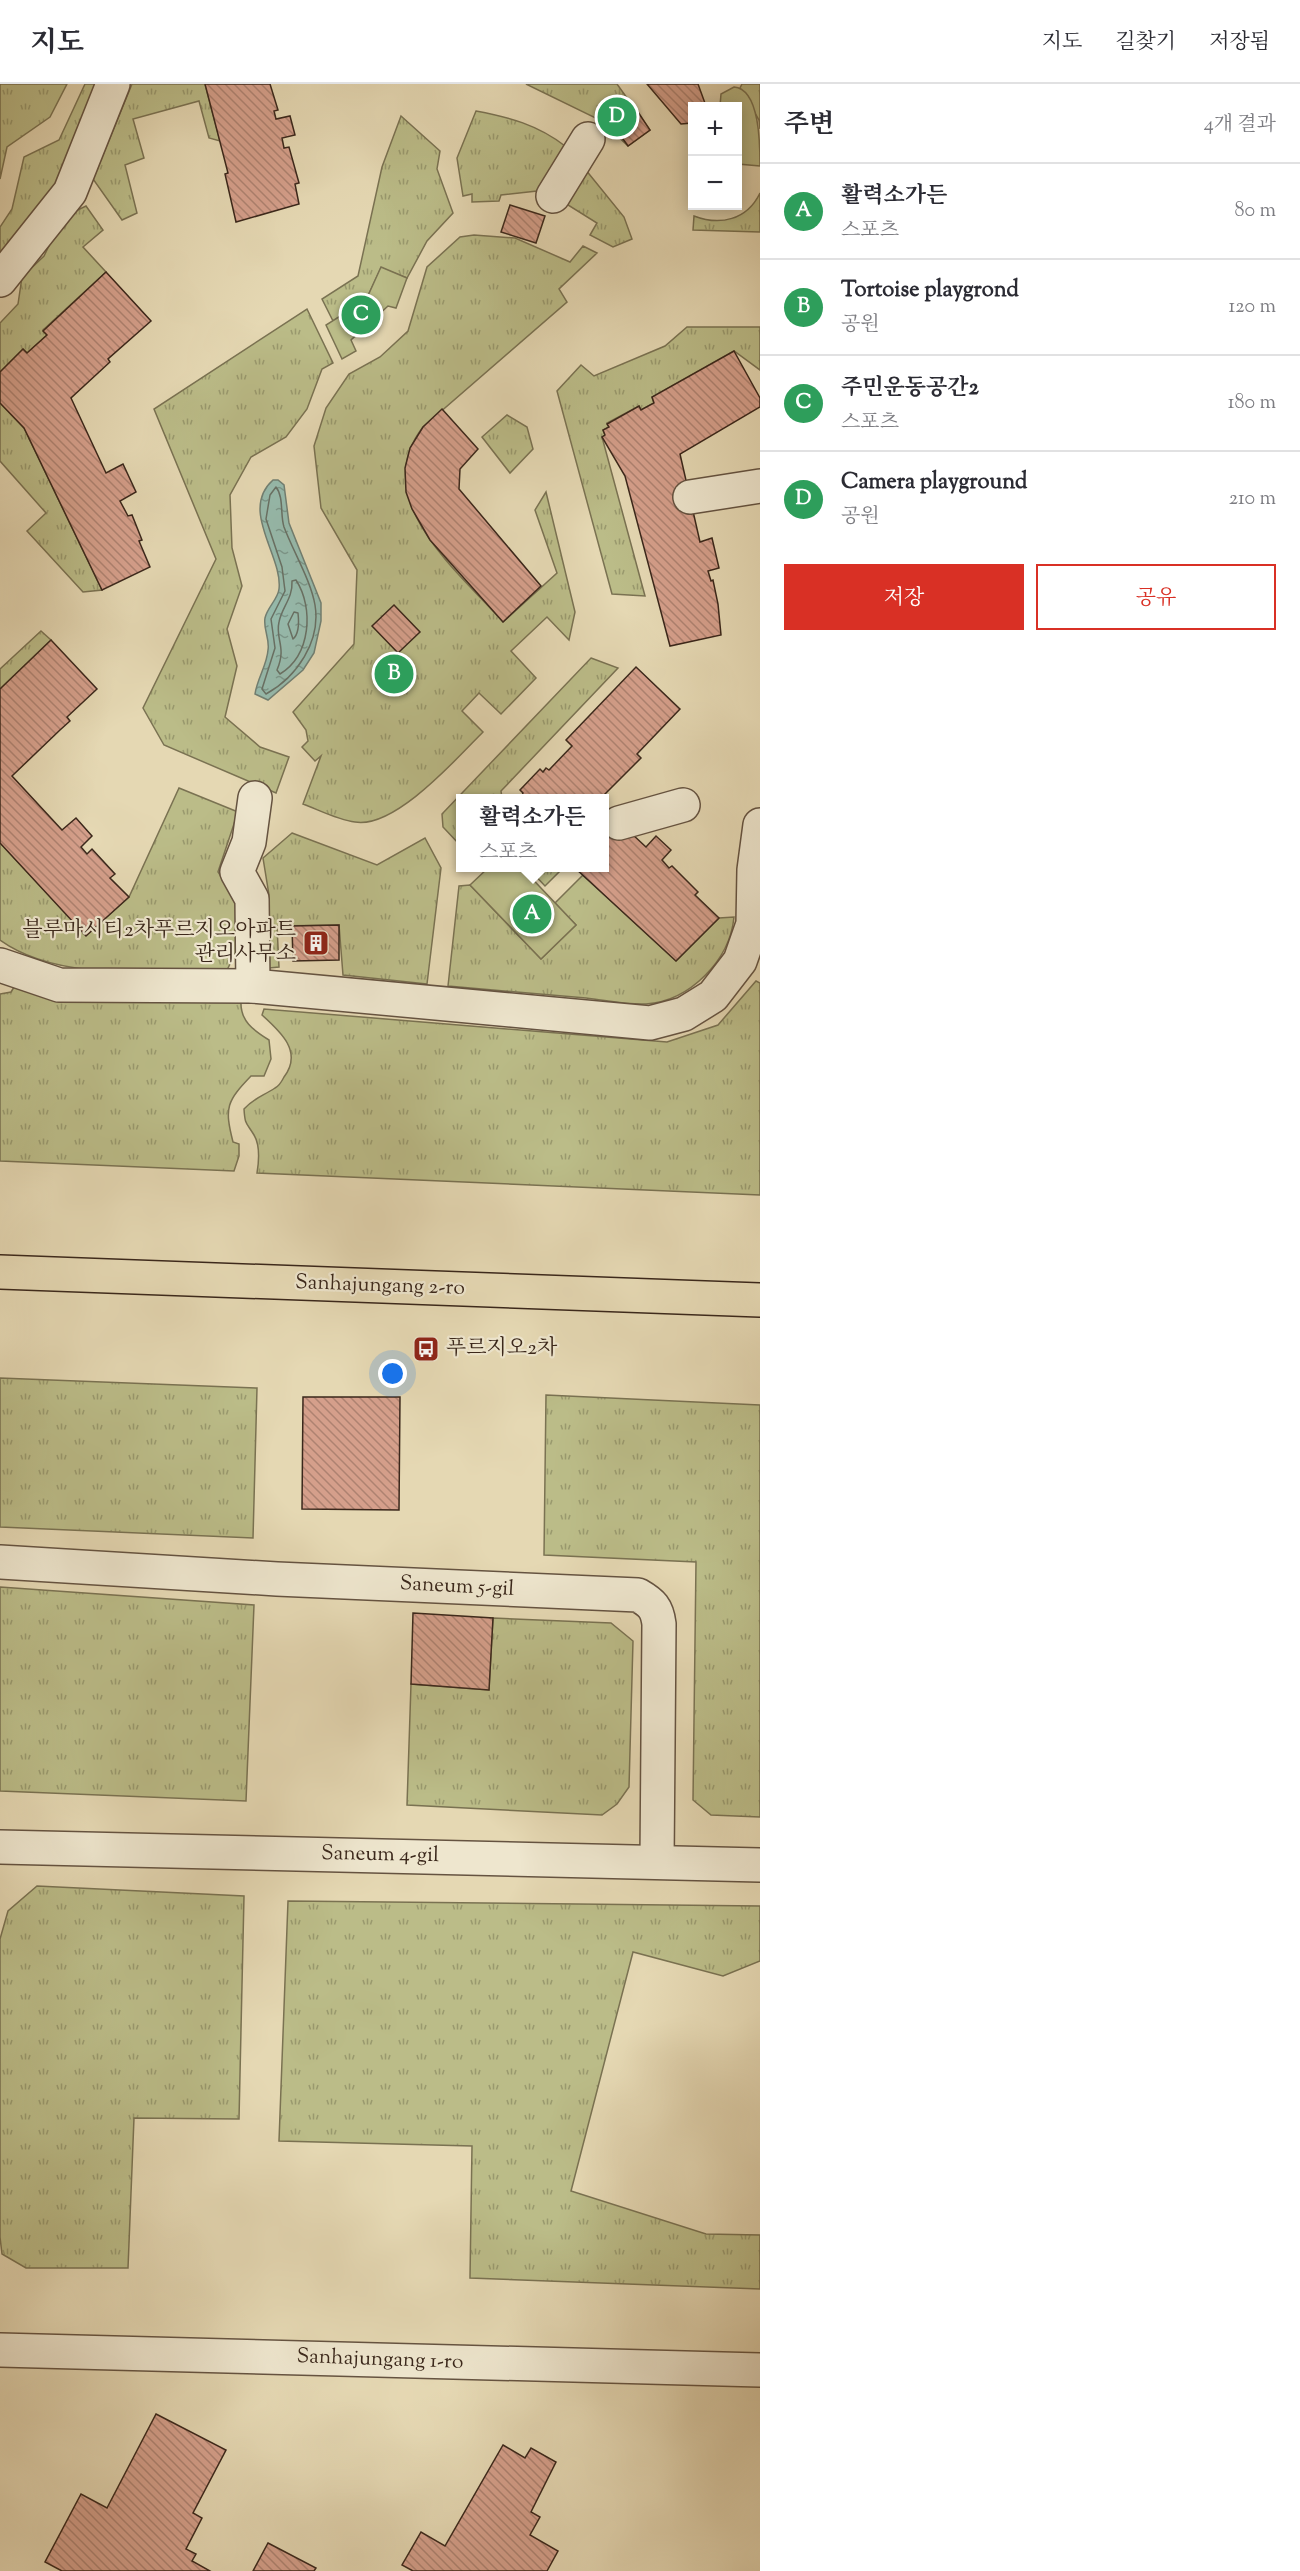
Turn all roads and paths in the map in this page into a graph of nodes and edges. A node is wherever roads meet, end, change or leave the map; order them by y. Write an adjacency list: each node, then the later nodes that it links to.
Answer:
1 (113, 84): 4 (street)
2 (588, 139): 3 (street)
3 (553, 196)
4 (0, 280)
5 (760, 486): 6 (street)
6 (690, 497)
7 (255, 798): 12 (street)
8 (683, 805): 9 (street)
9 (619, 824)
10 (760, 825): 12 (street)
11 (0, 965): 12 (street)
12 (253, 986)
13 (7, 1273): 14 (main road, Sanhajungang 2-ro)
14 (760, 1300)
15 (0, 1562): 17 (street, Saneum 5-gil)
16 (0, 1848): 17 (street, Saneum 4-gil)
17 (657, 1861): 18 (street, Saneum 4-gil)
18 (760, 1865)
19 (0, 2350): 20 (street, Sanhajungang 1-ro)
20 (760, 2370)

